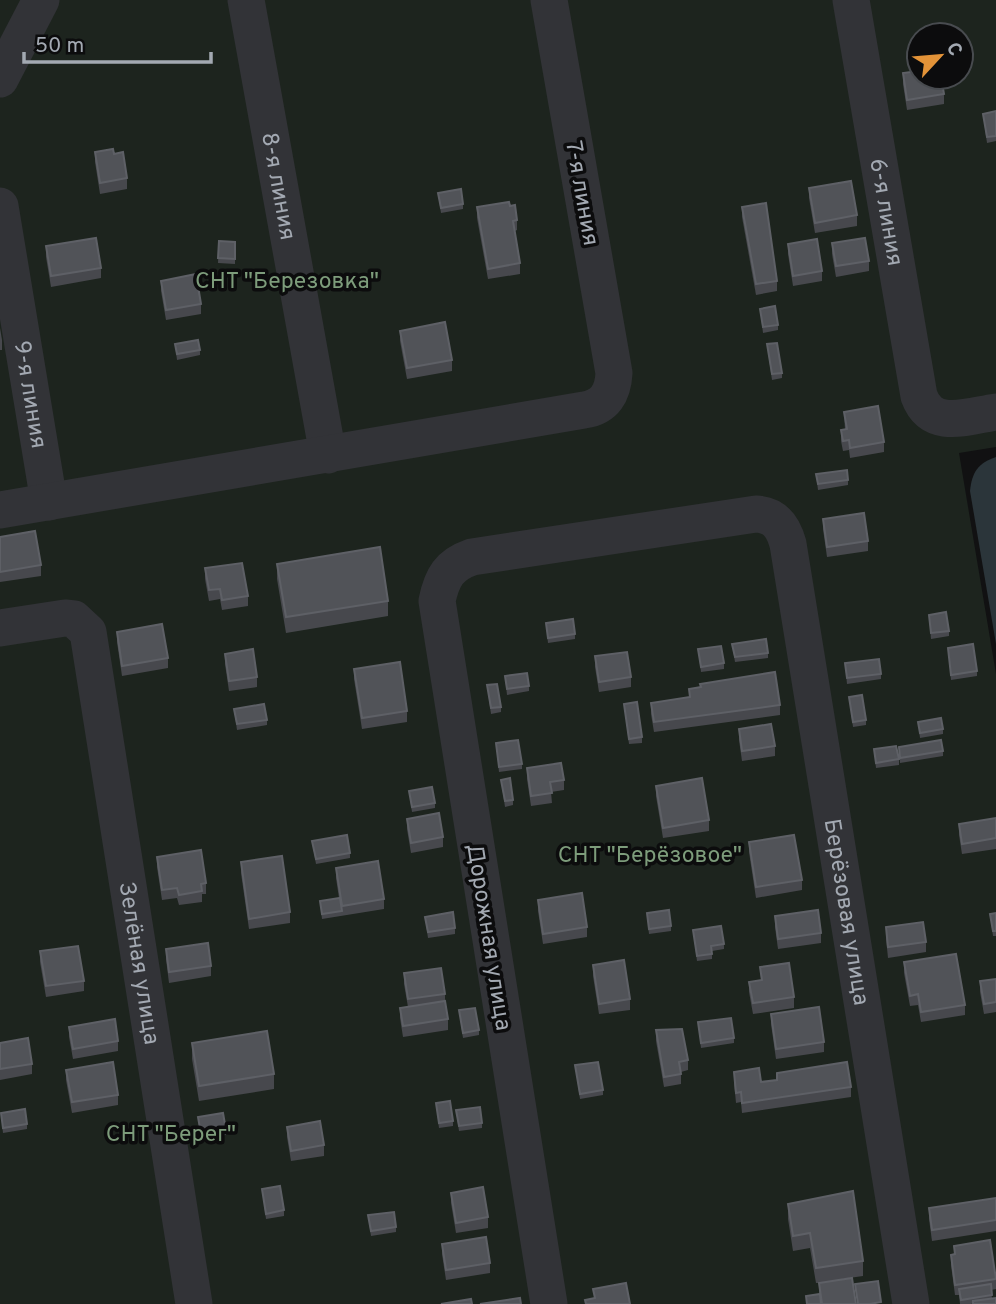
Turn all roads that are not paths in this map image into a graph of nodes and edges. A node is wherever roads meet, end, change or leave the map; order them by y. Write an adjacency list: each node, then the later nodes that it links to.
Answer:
1 (41, 0): 5 (street)
2 (246, 0): 8 (street, 8-я линия)
3 (549, 0): 8 (street, 7-я линия)
4 (851, 0): 7 (street, 6-я линия)
5 (0, 79)
6 (0, 206): 9 (street, 9-я линия)
7 (996, 412)
8 (328, 455): 9 (street)
9 (49, 502): 10 (street)
10 (0, 510)
11 (446, 572): 14 (street, Дорожная улица); 15 (street, Берёзовая улица)
12 (0, 628): 13 (street, Зелёная улица)
13 (194, 1304)
14 (549, 1304)
15 (911, 1304)

